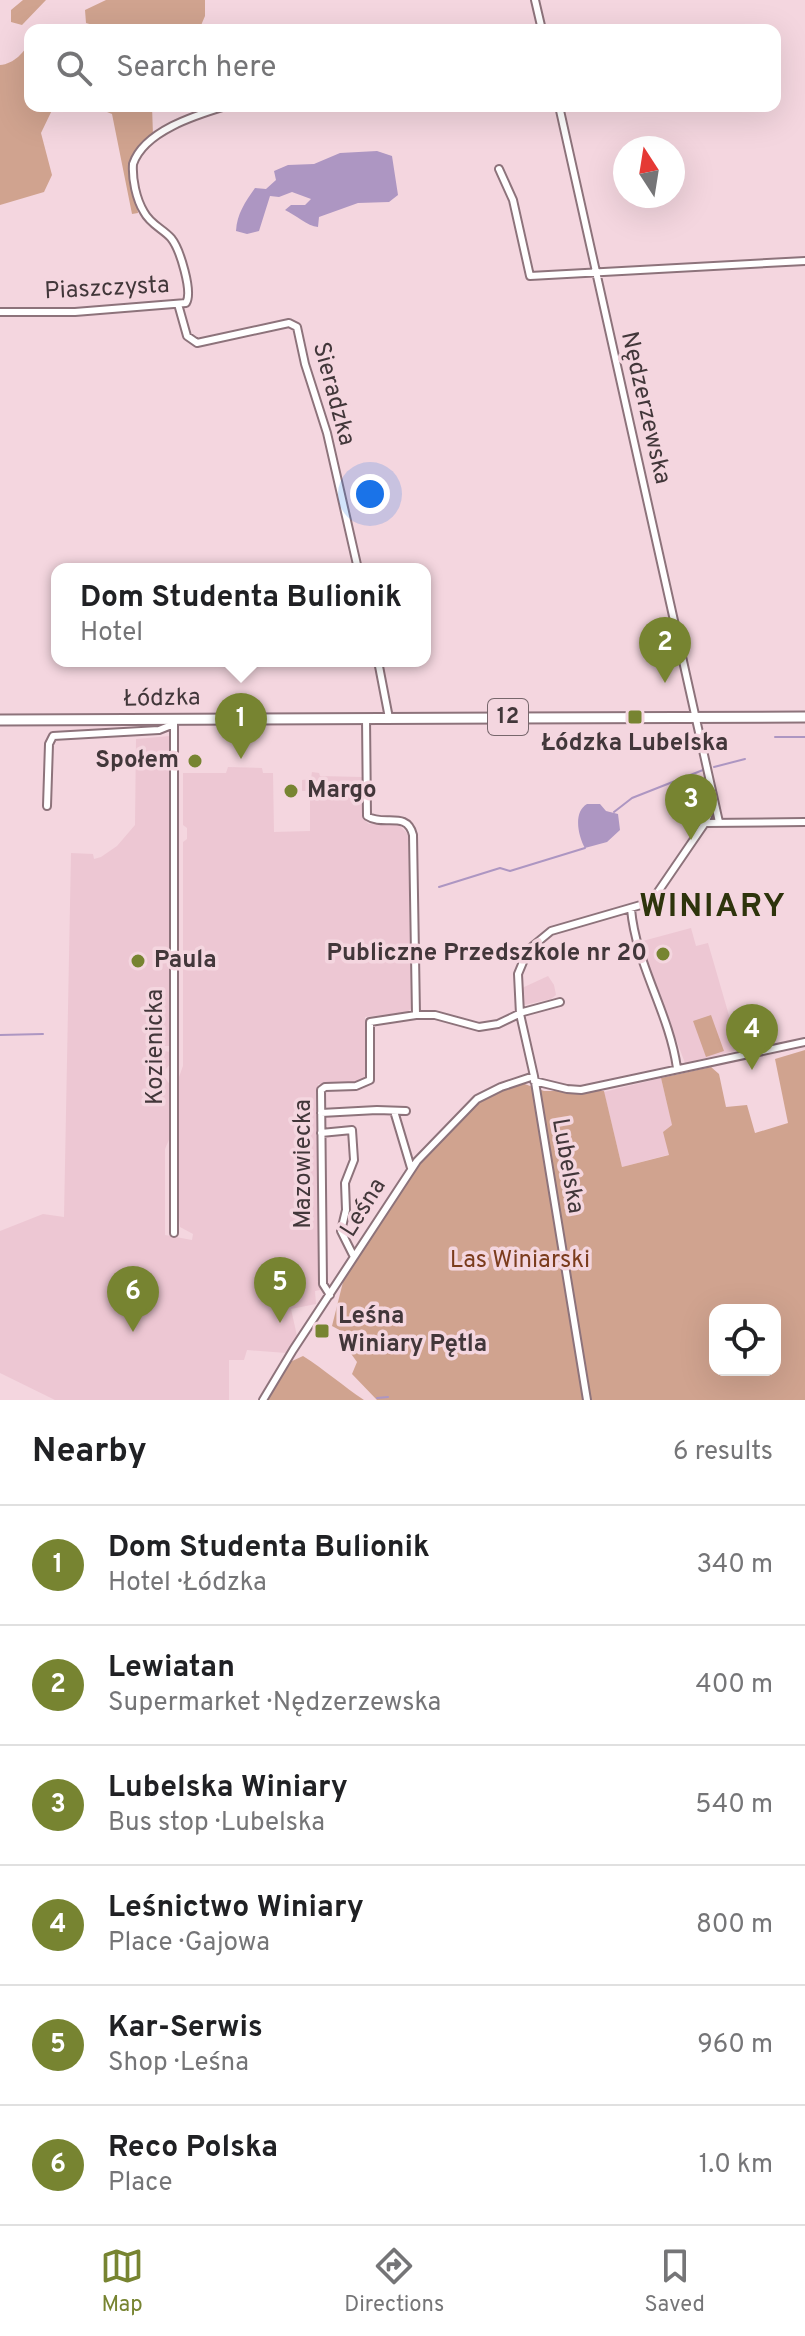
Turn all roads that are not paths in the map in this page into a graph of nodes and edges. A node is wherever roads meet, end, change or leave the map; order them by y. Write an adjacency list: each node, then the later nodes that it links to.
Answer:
1 (535, 0): 2 (street)
2 (541, 24)
3 (210, 112): 8 (street, Piaszczysta)
4 (560, 112): 7 (street, Nędzerzewska)
5 (499, 169): 7 (street)
6 (805, 261): 7 (street)
7 (596, 272): 12 (street, Nędzerzewska)
8 (178, 304): 9 (street, Piaszczysta); 10 (street, Sieradzka)
9 (0, 312)
10 (357, 563)
11 (379, 667): 15 (street)
12 (697, 717): 13 (main road, Łódzka / 12); 15 (main road, Łódzka / 12); 18 (street)
13 (805, 717)
14 (366, 718): 15 (main road, Łódzka / 12); 17 (main road, Łódzka / 12); 26 (street)
15 (389, 718)
16 (0, 720): 17 (main road, Łódzka / 12)
17 (174, 721): 19 (street); 35 (street, Kozienicka)
18 (714, 799): 20 (street); 22 (street, Lubelska)
19 (47, 806)
20 (719, 822): 21 (street); 22 (street)
21 (805, 822)
22 (705, 823): 23 (street, Lubelska)
23 (631, 909): 25 (street, Lubelska); 28 (street)
24 (560, 1002): 25 (street)
25 (520, 1014): 26 (street); 29 (street, Lubelska)
26 (416, 1015): 32 (street, Mazowiecka)
27 (805, 1042): 28 (street, Lubelska)
28 (677, 1068): 29 (street, Lubelska)
29 (534, 1078): 34 (street, Leśna); 39 (street, Lubelska)
30 (394, 1111): 31 (street); 32 (street); 34 (street)
31 (406, 1111)
32 (321, 1113): 33 (street, Mazowiecka)
33 (321, 1133): 36 (street); 37 (street, Mazowiecka)
34 (411, 1168): 36 (street, Leśna)
35 (174, 1233)
36 (354, 1257): 37 (street, Leśna)
37 (330, 1295): 38 (street, Leśna)
38 (263, 1400)
39 (587, 1400)

